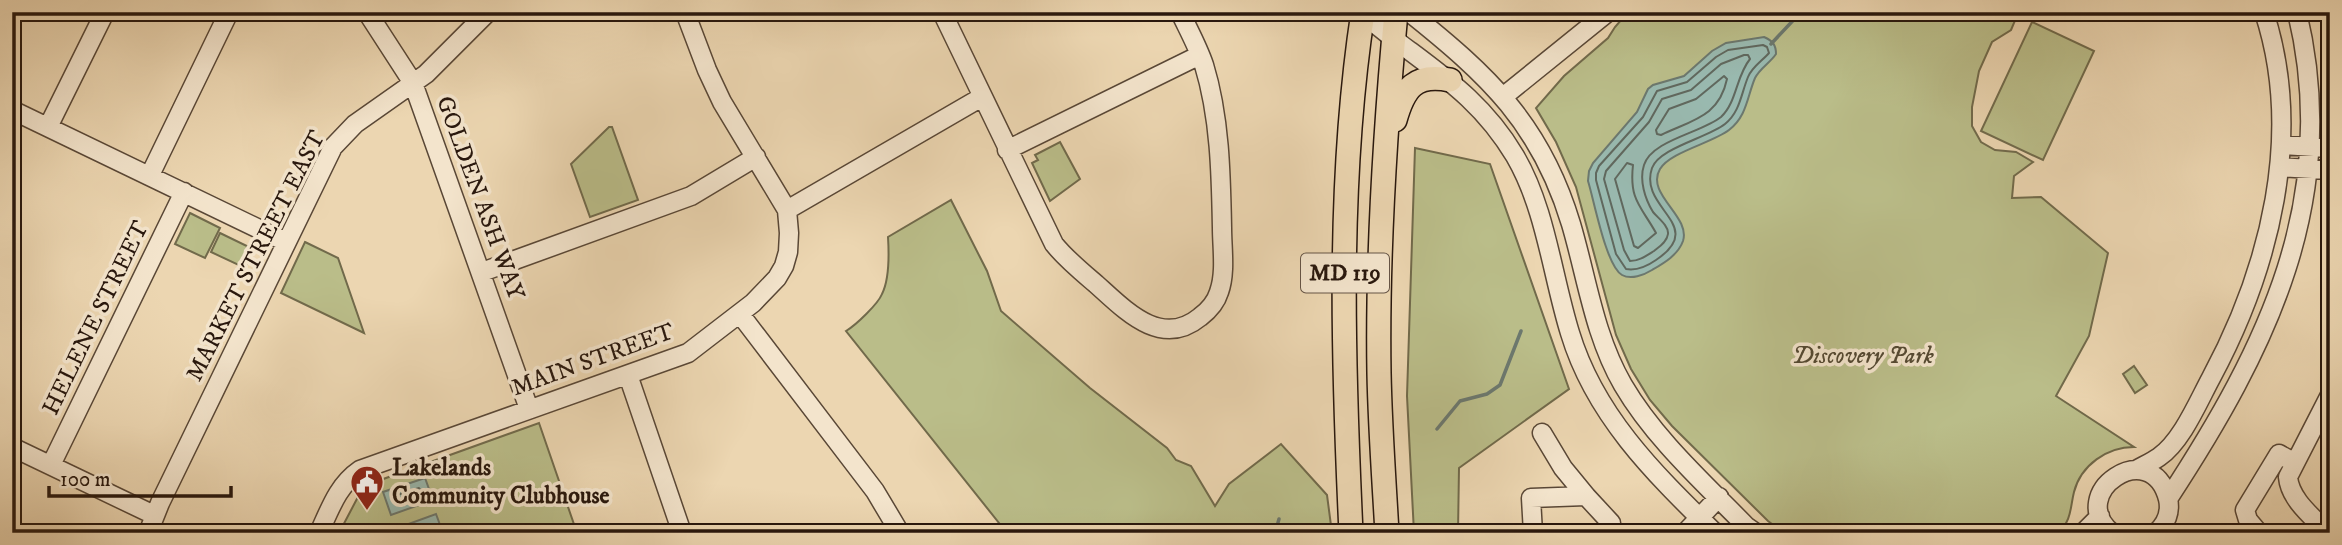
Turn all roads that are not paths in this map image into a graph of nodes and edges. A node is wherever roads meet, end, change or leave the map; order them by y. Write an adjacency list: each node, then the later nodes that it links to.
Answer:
1 (105, 12): 21 (street)
2 (229, 12): 30 (street)
3 (367, 12): 17 (street, GOLDEN ASH WAY)
4 (488, 12): 17 (street, MARKET STREET EAST)
5 (685, 12): 26 (street)
6 (942, 12): 19 (street)
7 (1180, 12): 15 (street)
8 (1396, 12): 14 (main road, MD 119)
9 (1409, 12): 18 (street)
10 (1608, 12): 18 (street)
11 (2264, 12): 22 (street)
12 (2297, 12): 23 (street)
13 (1362, 13): 14 (street); 56 (main road, MD 119)
14 (1393, 38): 16 (street); 31 (main road, MD 119)
15 (1200, 55): 25 (street); 25 (street)
16 (1450, 80): 31 (main road); 50 (street)
17 (413, 83): 34 (street, MARKET STREET EAST); 35 (street, GOLDEN ASH WAY)
18 (1504, 96): 46 (street)
19 (982, 97): 25 (street); 33 (street)
20 (12, 110): 21 (street)
21 (48, 127): 30 (street)
22 (2281, 145): 23 (street); 27 (street)
23 (2311, 147): 24 (street); 28 (street)
24 (2330, 148)
25 (1007, 150)
26 (756, 158): 33 (street); 35 (street)
27 (2279, 167): 28 (street); 44 (street)
28 (2309, 168): 29 (street); 47 (street)
29 (2330, 170)
30 (150, 175): 32 (street)
31 (1384, 178): 57 (main road, MD 119)
32 (184, 192): 34 (street); 43 (street, HELENE STREET)
33 (787, 210): 36 (street, MAIN STREET)
34 (286, 242): 48 (street, MARKET STREET EAST)
35 (482, 272): 39 (street, GOLDEN ASH WAY)
36 (740, 314): 37 (street, MAIN STREET); 55 (street)
37 (628, 375): 39 (street, MAIN STREET); 52 (street)
38 (2330, 395): 42 (street)
39 (530, 409): 54 (street, MAIN STREET)
40 (1542, 433): 45 (street)
41 (12, 447): 43 (street)
42 (2295, 463): 65 (street); 66 (street)
43 (51, 465): 48 (street)
44 (2136, 470): 47 (street); 49 (street)
45 (1586, 496): 58 (street); 59 (street)
46 (1719, 497): 50 (street); 62 (street)
47 (2168, 499): 51 (street)
48 (154, 515): 53 (street, MARKET STREET EAST)
49 (2100, 516): 63 (street); 64 (street)
50 (1699, 517): 60 (street); 61 (street)
51 (2166, 528)
52 (680, 532)
53 (148, 533)
54 (319, 533)
55 (900, 533)
56 (1351, 533)
57 (1387, 533)
58 (1532, 533)
59 (1611, 533)
60 (1685, 533)
61 (1716, 533)
62 (1755, 533)
63 (2083, 533)
64 (2112, 533)
65 (2259, 533)
66 (2328, 533)

